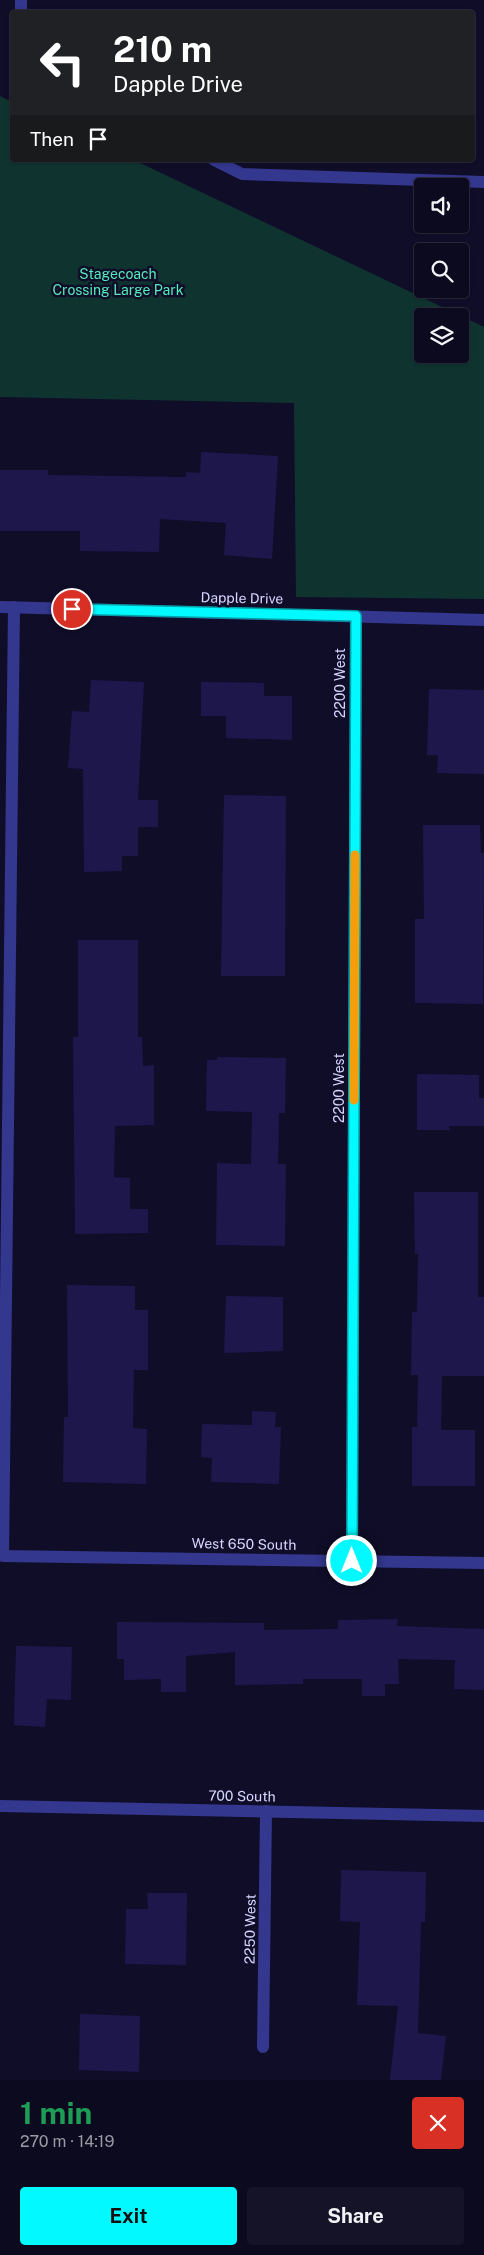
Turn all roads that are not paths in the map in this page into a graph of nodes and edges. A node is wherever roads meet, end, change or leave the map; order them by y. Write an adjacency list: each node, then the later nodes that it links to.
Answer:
1 (218, 162): 2 (street)
2 (484, 182)
3 (0, 607): 4 (street, Dapple Drive)
4 (14, 607): 5 (street, Dapple Drive); 7 (street, West 650 South)
5 (356, 616): 6 (street, Dapple Drive); 7 (street, 2200 West)
6 (484, 620)
7 (352, 1561): 8 (street, West 650 South)
8 (484, 1563)
9 (0, 1806): 10 (street, 700 South)
10 (266, 1811): 11 (street, 700 South); 12 (street, 2250 West)
11 (484, 1816)
12 (263, 2048)

